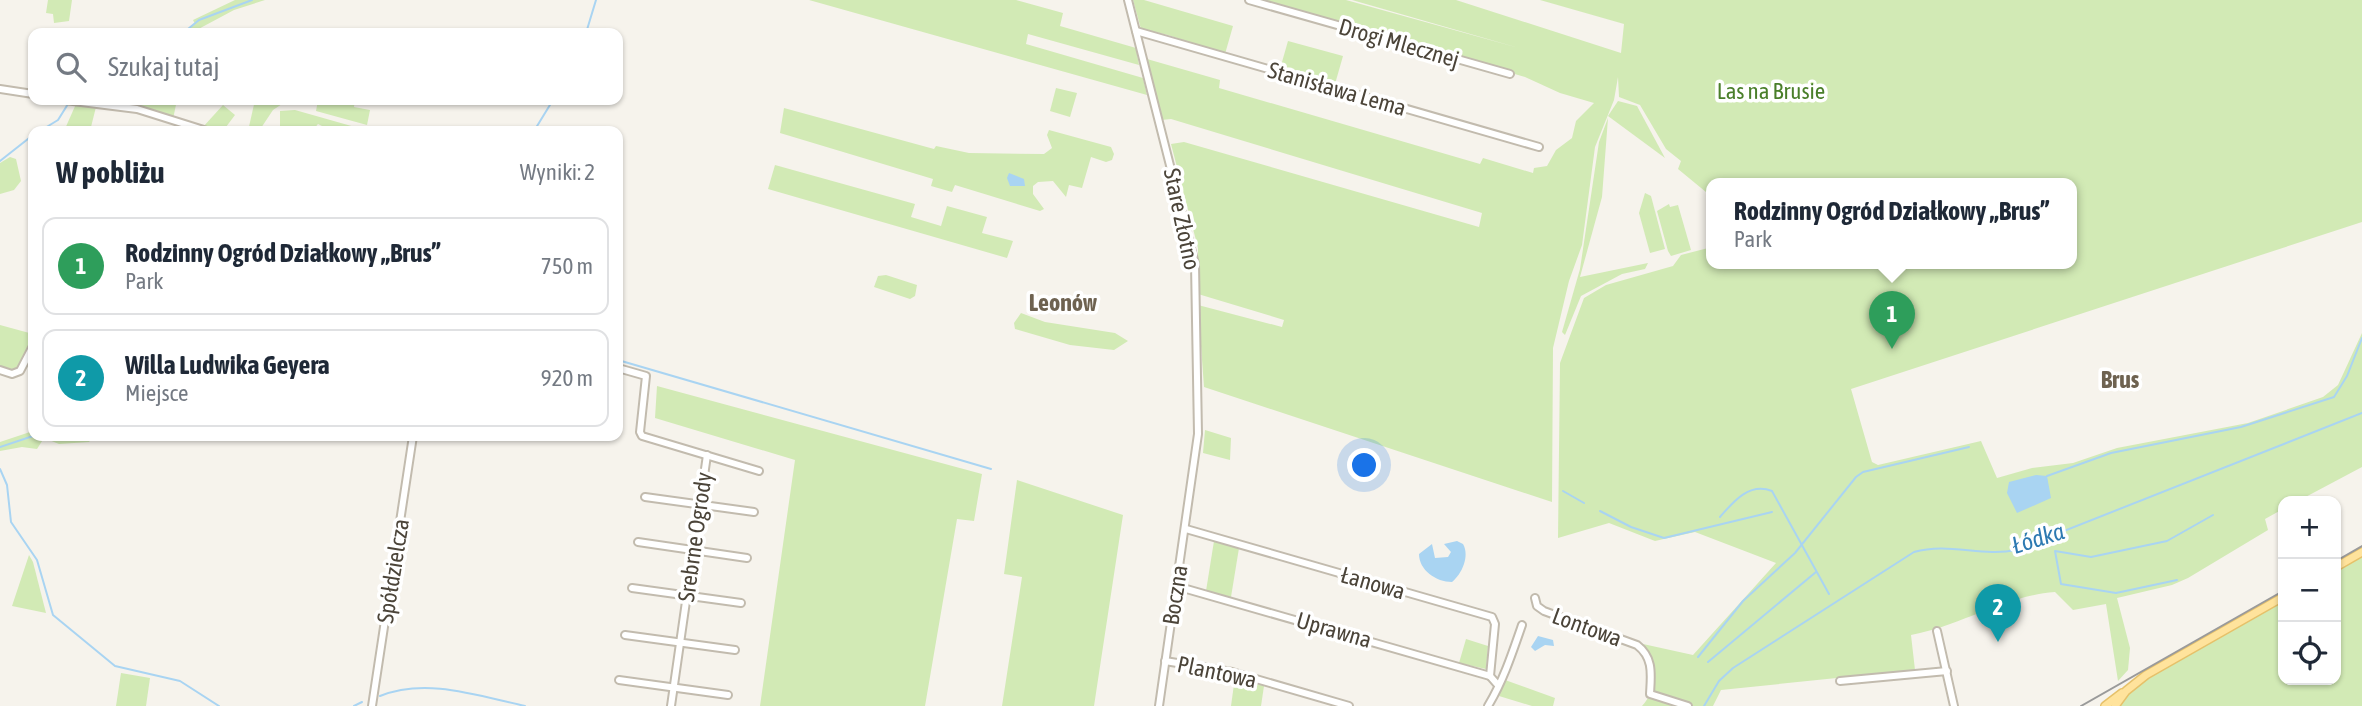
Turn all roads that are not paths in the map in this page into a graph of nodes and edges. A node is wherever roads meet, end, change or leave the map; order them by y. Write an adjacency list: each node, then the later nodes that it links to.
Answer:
1 (1128, 0): 3 (street, Stare Złotno)
2 (1249, 0): 4 (street, Drogi Mlecznej)
3 (1136, 30): 9 (street, Stanisława Lema); 19 (street, Stare Złotno)
4 (1510, 74)
5 (0, 89): 6 (street)
6 (28, 93)
7 (111, 105): 8 (street)
8 (192, 126)
9 (1539, 147)
10 (28, 356): 12 (street)
11 (623, 369): 14 (street, Srebrne Ogrody)
12 (0, 370)
13 (412, 441): 46 (street, Spółdzielcza)
14 (707, 455): 15 (street); 17 (street, Srebrne Ogrody)
15 (760, 471)
16 (645, 497): 17 (street)
17 (700, 505): 18 (street); 21 (street, Srebrne Ogrody)
18 (754, 512)
19 (1186, 527): 25 (street, Boczna); 38 (street, Łanowa)
20 (638, 542): 21 (street)
21 (693, 551): 23 (street); 27 (street, Srebrne Ogrody)
22 (2362, 552): 24 (main road)
23 (747, 558)
24 (2341, 564)
25 (1176, 586): 36 (street, Boczna); 38 (street, Uprawna)
26 (632, 588): 27 (street)
27 (687, 596): 30 (street); 34 (street, Srebrne Ogrody)
28 (1535, 598): 52 (street, Lontowa)
29 (2278, 600): 43 (main road)
30 (741, 603)
31 (1522, 625): 41 (street)
32 (1937, 631): 37 (street)
33 (625, 635): 34 (street)
34 (680, 642): 35 (street); 42 (street, Srebrne Ogrody)
35 (735, 650)
36 (1165, 661): 45 (street, Plantowa); 48 (street, Boczna)
37 (1947, 671): 40 (street); 53 (street)
38 (1490, 676): 41 (street)
39 (619, 680): 42 (street)
40 (1840, 681)
41 (1497, 684): 51 (street)
42 (673, 687): 44 (street); 47 (street, Srebrne Ogrody)
43 (2126, 691): 54 (main road); 55 (main road)
44 (728, 695)
45 (1320, 697): 49 (street); 50 (street, Plantowa)
46 (372, 706)
47 (671, 706)
48 (1159, 706)
49 (1319, 706)
50 (1349, 706)
51 (1488, 706)
52 (1688, 706)
53 (1954, 706)
54 (2105, 706)
55 (2115, 706)

